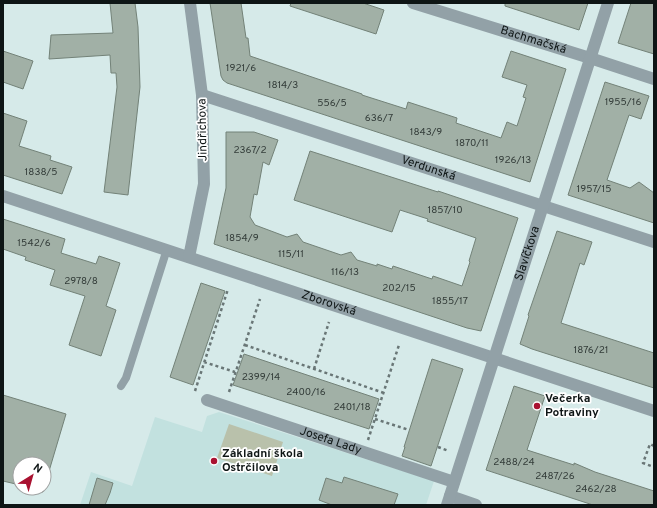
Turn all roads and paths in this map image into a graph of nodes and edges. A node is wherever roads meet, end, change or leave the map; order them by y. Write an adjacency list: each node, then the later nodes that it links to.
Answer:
1 (190, 3): 6 (street, Jindřichova)
2 (413, 3): 4 (street, Bachmačská)
3 (608, 3): 4 (street, Slavíčkova)
4 (590, 58): 5 (street, Bachmačská); 8 (street, Slavíčkova)
5 (654, 79)
6 (202, 95): 8 (street, Verdunská); 11 (street, Jindřichova)
7 (3, 196): 10 (street, Zborovská)
8 (542, 205): 9 (street, Verdunská); 17 (street, Slavíčkova)
9 (654, 242)
10 (167, 249): 11 (street, Zborovská); 21 (lane)
11 (190, 257): 17 (street, Zborovská)
12 (228, 289): 18 (path)
13 (260, 300): 15 (path)
14 (329, 322): 19 (path)
15 (244, 345): 19 (path); 20 (path)
16 (399, 345): 22 (path)
17 (494, 359): 26 (street, Zborovská); 32 (street, Slavíčkova)
18 (204, 362): 20 (path); 23 (path)
19 (314, 369): 22 (path)
20 (235, 372): 25 (path)
21 (121, 386)
22 (384, 393): 27 (path)
23 (193, 395)
24 (207, 400): 25 (street, Josefa Lady)
25 (224, 406): 30 (street, Josefa Lady)
26 (654, 411)
27 (375, 419): 28 (path); 30 (path)
28 (410, 430)
29 (654, 446): 31 (path)
30 (364, 453): 32 (street, Josefa Lady)
31 (654, 466)
32 (454, 482): 33 (street, Slavíčkova)
33 (449, 501): 34 (street)
34 (476, 505)

